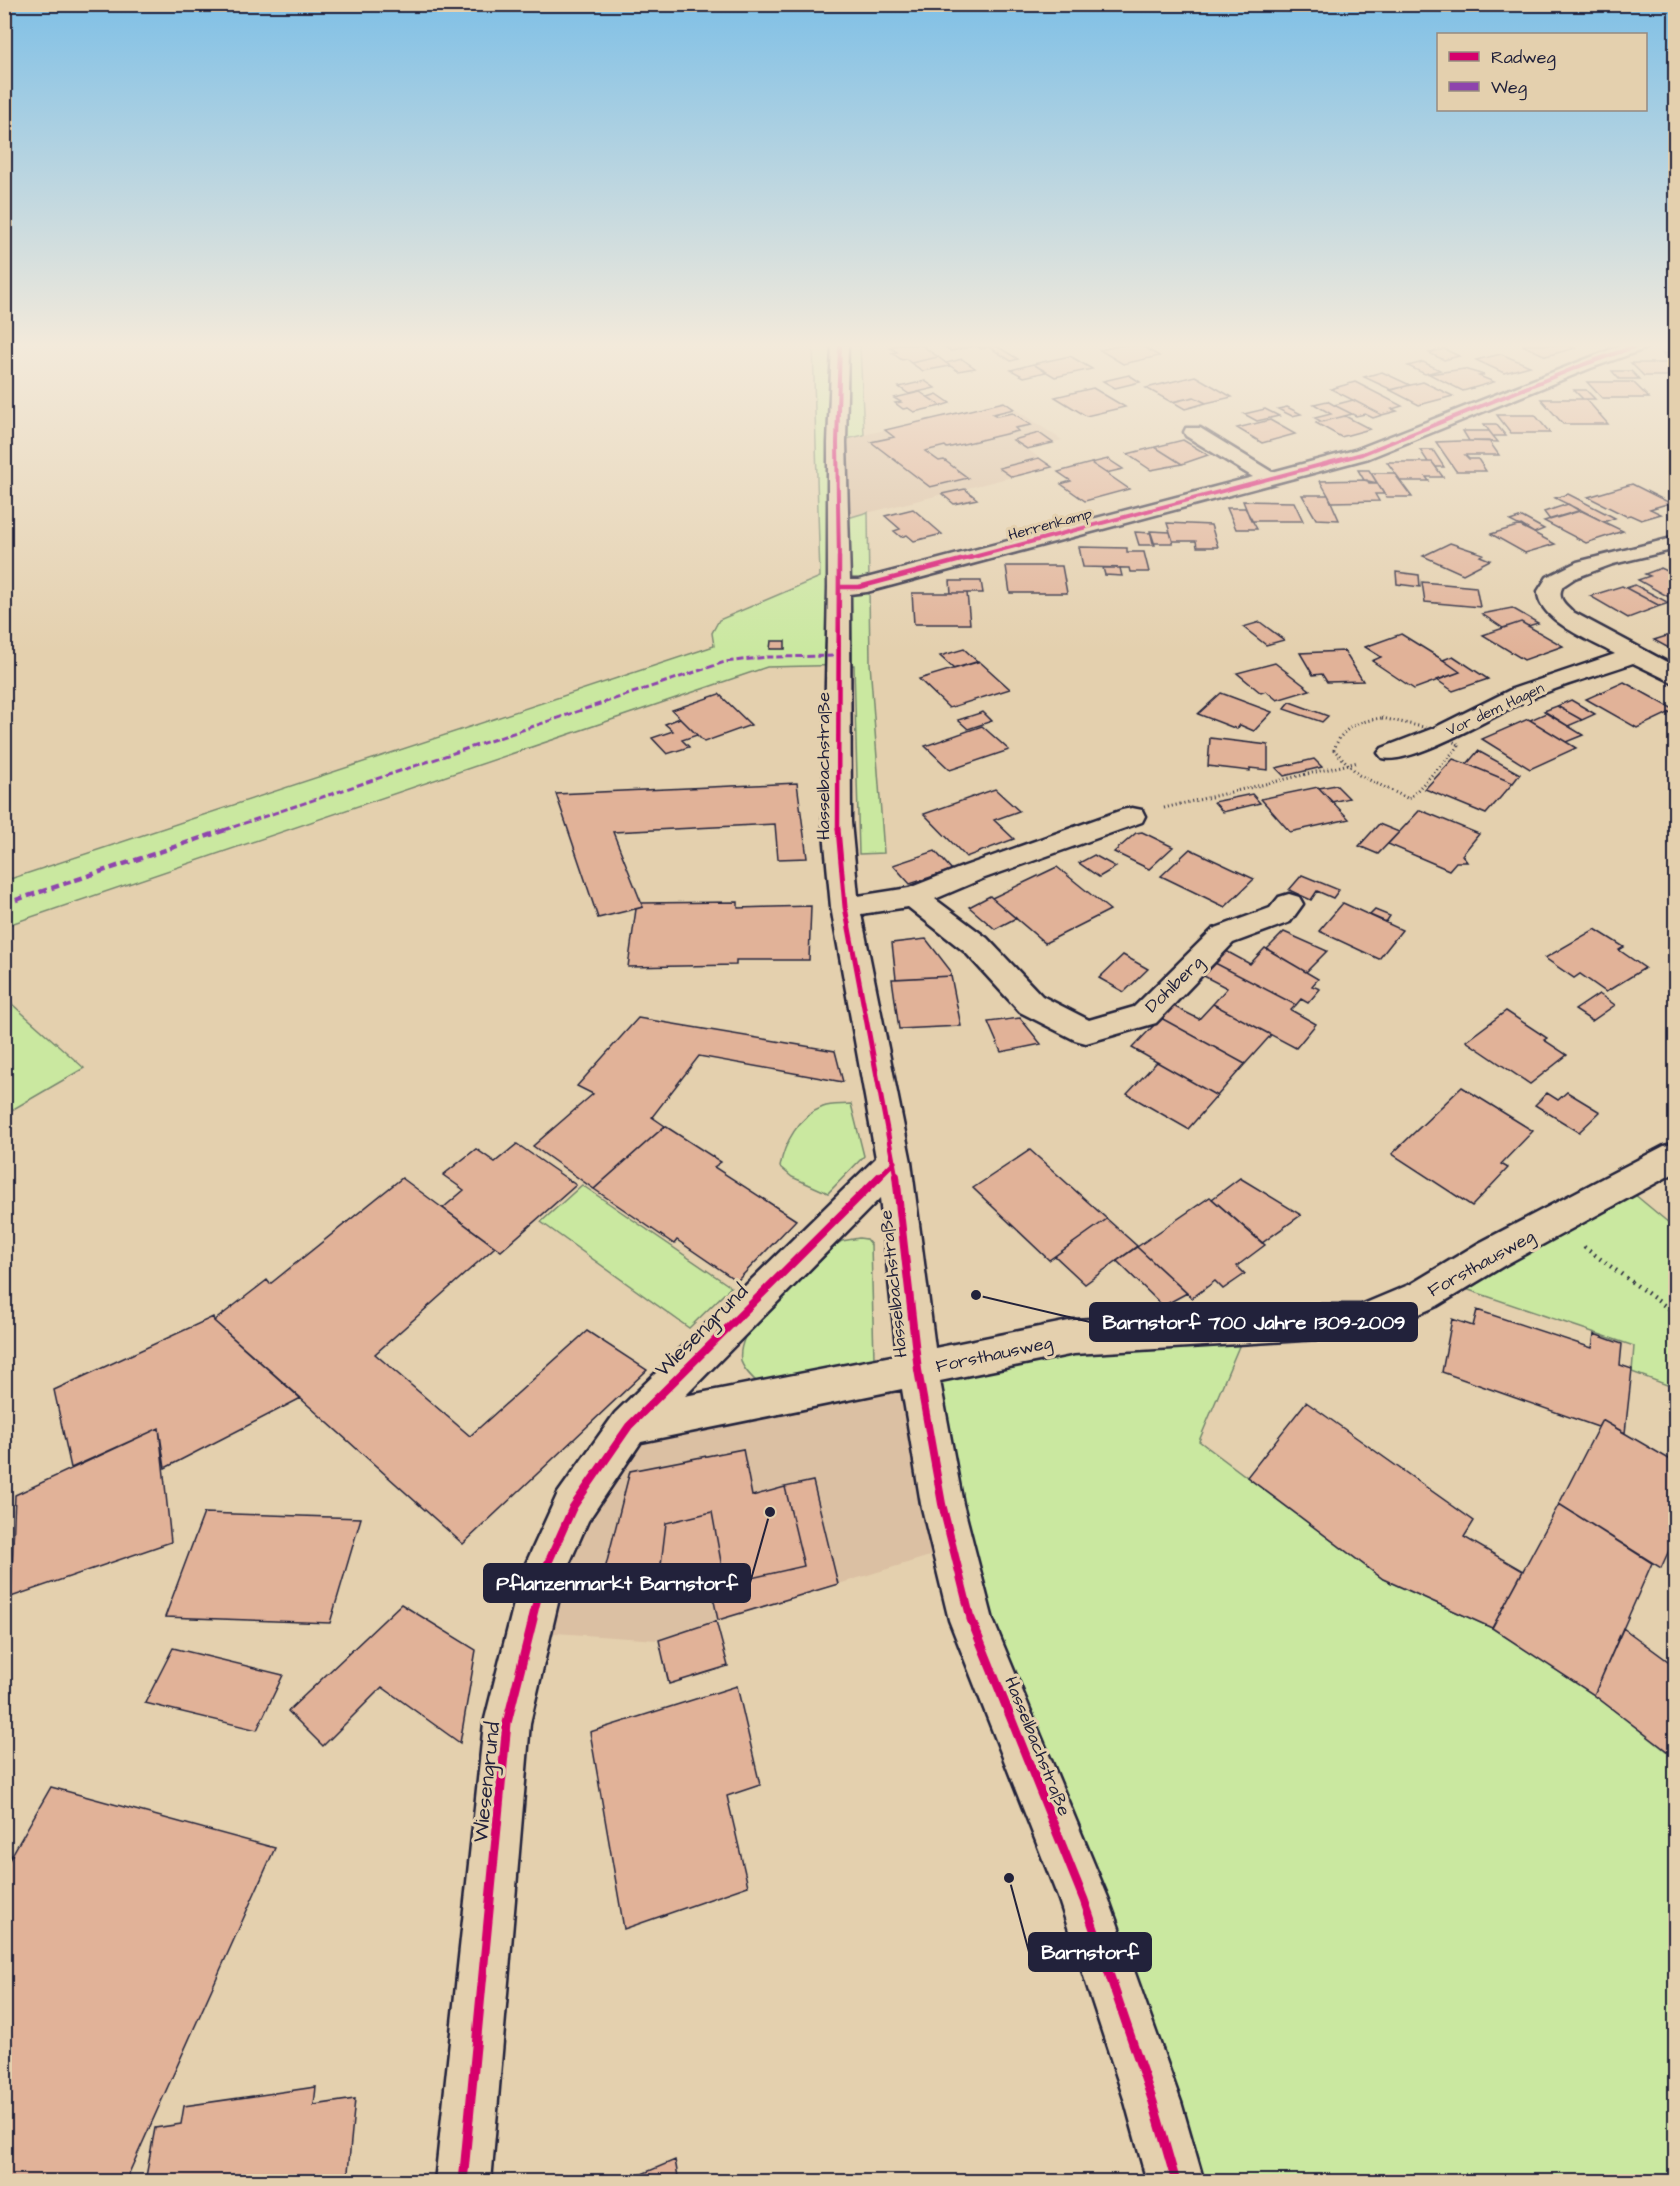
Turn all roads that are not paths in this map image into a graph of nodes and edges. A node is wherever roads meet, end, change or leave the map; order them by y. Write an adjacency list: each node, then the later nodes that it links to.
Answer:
1 (837, 447): 6 (street, Hasselbachstraße)
2 (1218, 447): 4 (street)
3 (1379, 447): 4 (street, Herrenkamp)
4 (1270, 478): 6 (street, Herrenkamp)
5 (1676, 543): 7 (street)
6 (839, 587): 13 (street, Hasselbachstraße)
7 (1634, 655): 8 (street); 9 (street, Vor dem Hagen)
8 (1676, 677)
9 (1390, 753)
10 (1132, 816): 11 (street)
11 (914, 897): 12 (street, Dohlberg); 13 (street)
12 (1289, 904)
13 (845, 907): 15 (street, Hasselbachstraße)
14 (1676, 1156): 16 (street, Forsthausweg)
15 (894, 1162): 16 (street, Hasselbachstraße); 17 (street, Wiesengrund)
16 (918, 1370): 17 (street); 19 (street, Hasselbachstraße)
17 (629, 1426): 18 (street, Wiesengrund)
18 (463, 2181)
19 (1176, 2181)

